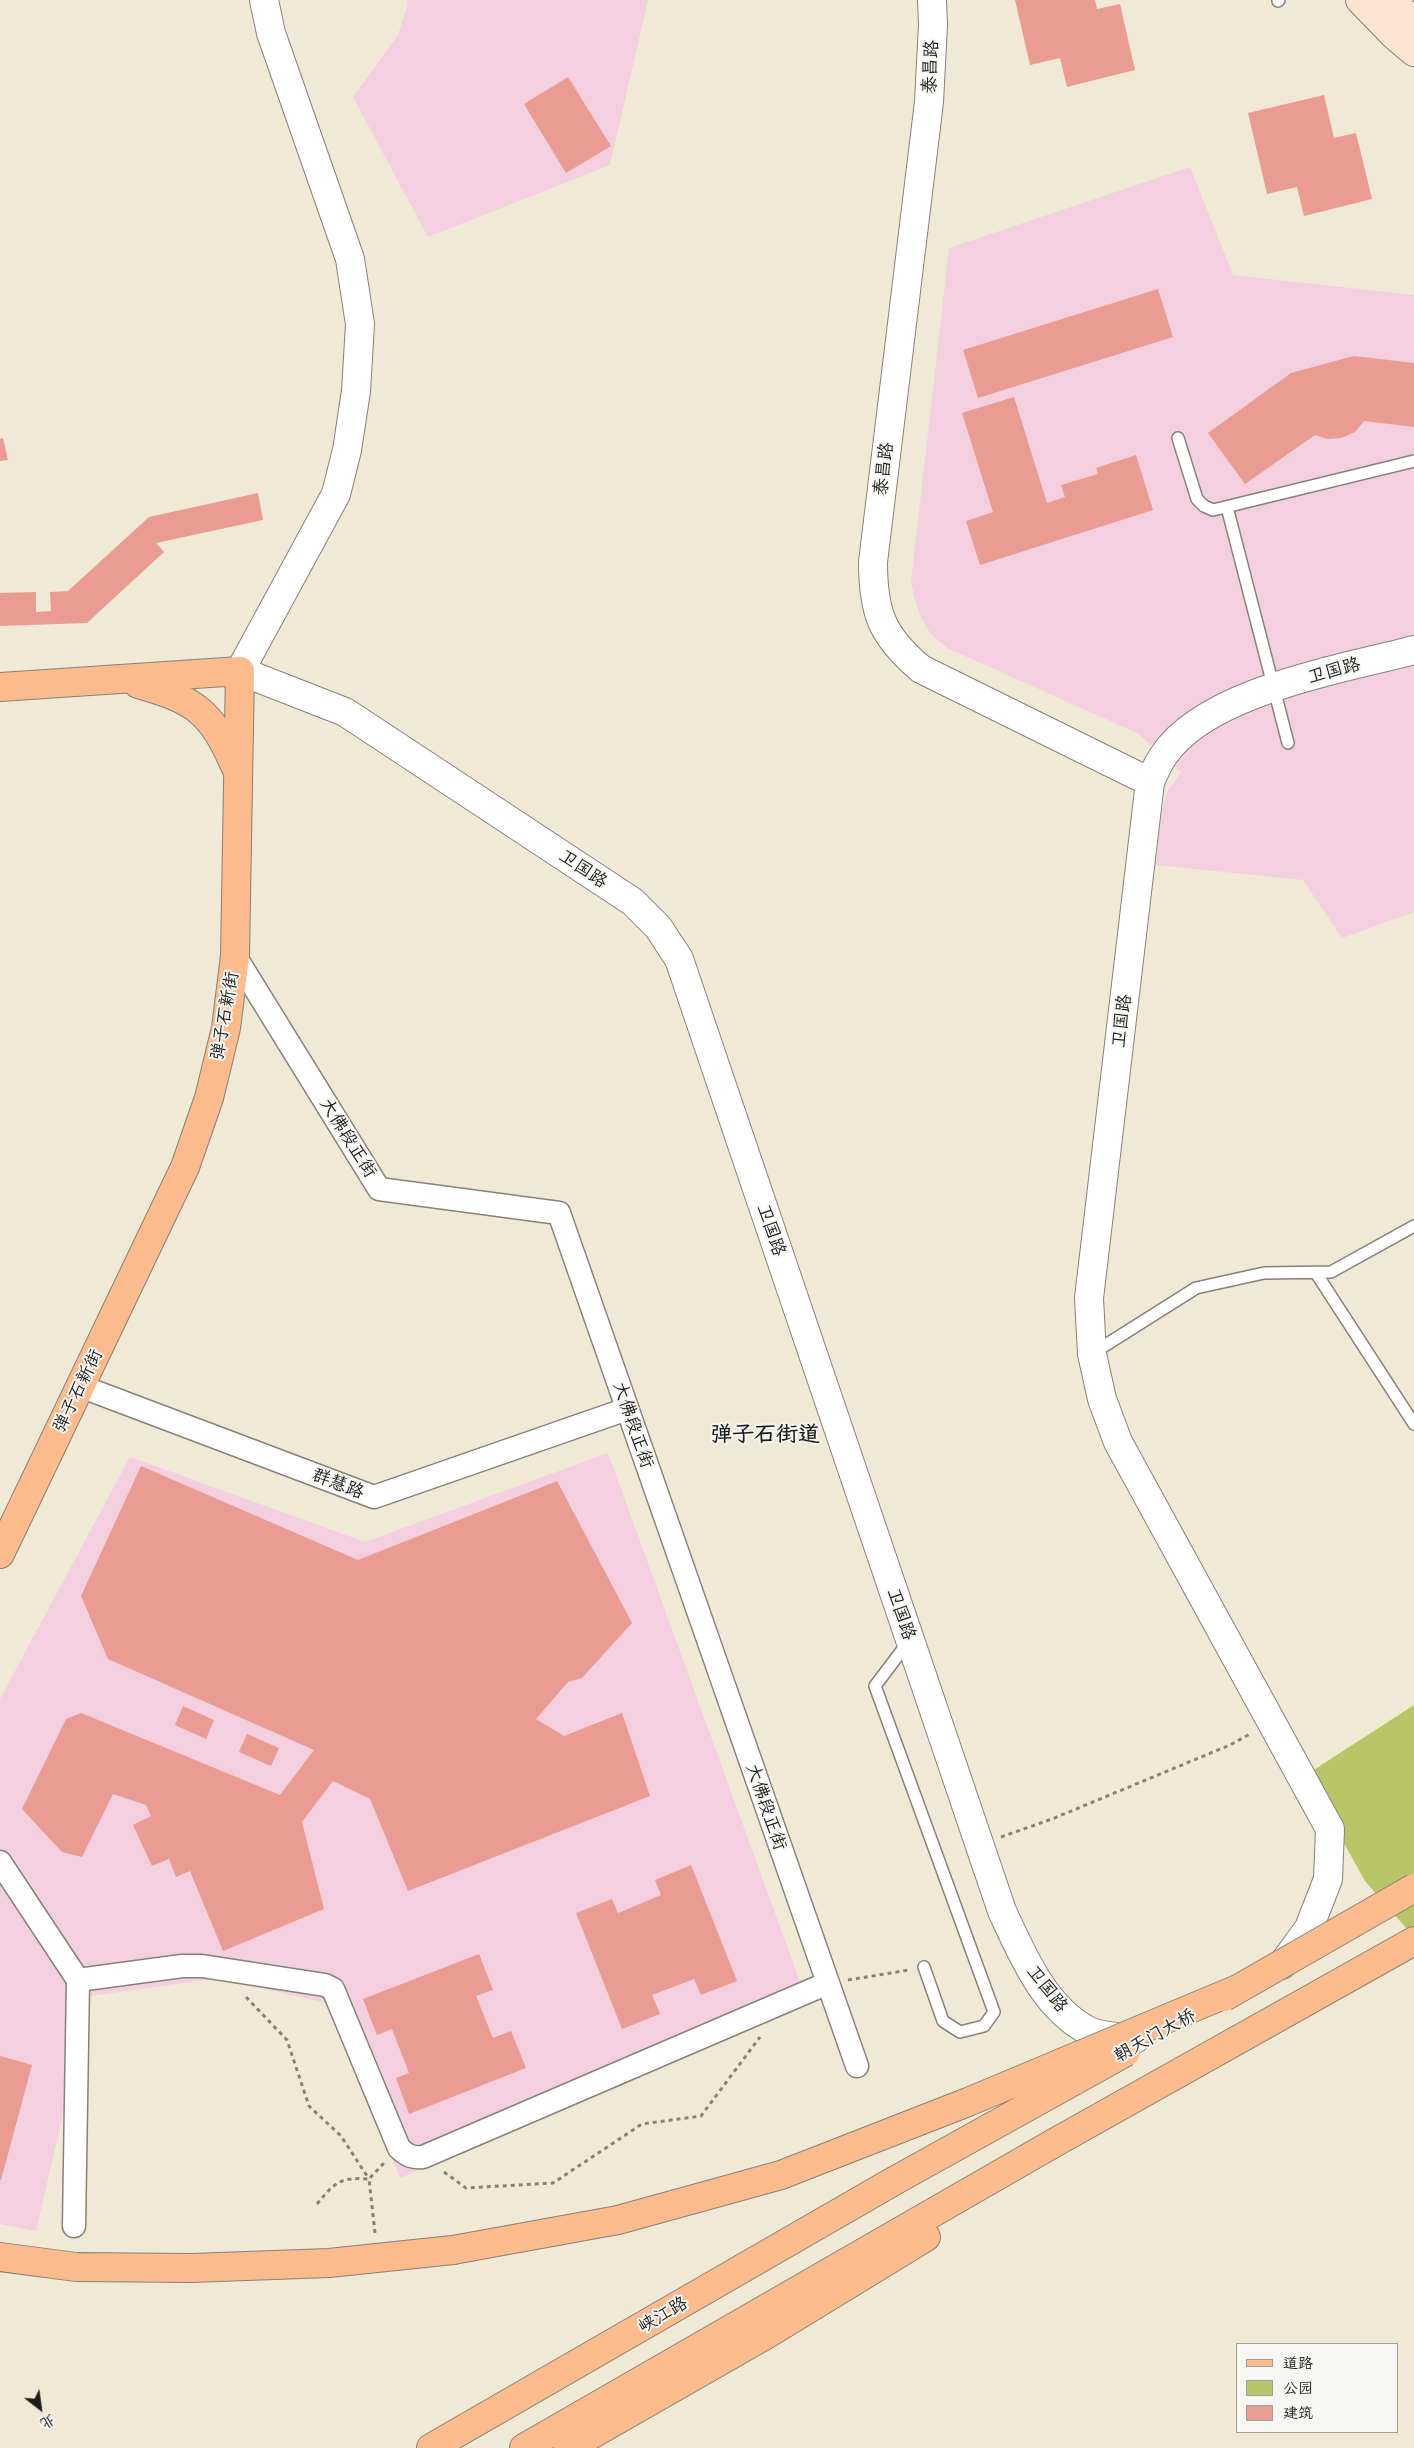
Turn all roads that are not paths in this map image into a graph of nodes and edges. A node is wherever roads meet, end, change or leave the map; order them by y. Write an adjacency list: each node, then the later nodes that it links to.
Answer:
1 (264, 0): 11 (street)
2 (932, 0): 17 (street, 泰昌路)
3 (1360, 0): 6 (main road)
4 (1392, 0): 5 (main road)
5 (1414, 23)
6 (1414, 52)
7 (1178, 438): 9 (lane)
8 (1414, 461): 9 (lane)
9 (1227, 507): 14 (lane)
10 (1414, 650): 14 (street, 卫国路)
11 (240, 671): 12 (main road); 16 (main road, 弹子石新街); 26 (street, 卫国路)
12 (121, 679): 13 (main road); 16 (main road)
13 (0, 687)
14 (1274, 688): 15 (lane); 17 (street, 卫国路)
15 (1288, 743)
16 (238, 774): 18 (main road, 弹子石新街)
17 (1150, 782): 21 (street, 卫国路)
18 (235, 956): 22 (main road, 弹子石新街); 23 (street, 大佛段正街)
19 (1414, 1226): 20 (lane)
20 (1316, 1273): 21 (lane); 24 (lane)
21 (1092, 1354): 26 (street, 卫国路)
22 (80, 1386): 23 (street, 群慧路); 25 (main road, 弹子石新街)
23 (627, 1409): 32 (street, 大佛段正街)
24 (1414, 1424)
25 (0, 1554)
26 (910, 1640): 30 (lane)
27 (0, 1862): 31 (street)
28 (1414, 1888): 33 (main road, 朝天门大桥, bridge)
29 (1414, 1941): 37 (main road)
30 (924, 1967)
31 (78, 1980): 32 (street); 36 (street)
32 (828, 1983): 34 (street, 大佛段正街)
33 (1240, 1988): 35 (main road, 朝天门大桥, bridge); 38 (main road, bridge)
34 (857, 2066)
35 (894, 2181): 39 (main road, 峡江路)
36 (74, 2226)
37 (924, 2228): 40 (main road); 41 (main road)
38 (3, 2258)
39 (431, 2448)
40 (524, 2448)
41 (568, 2448)

